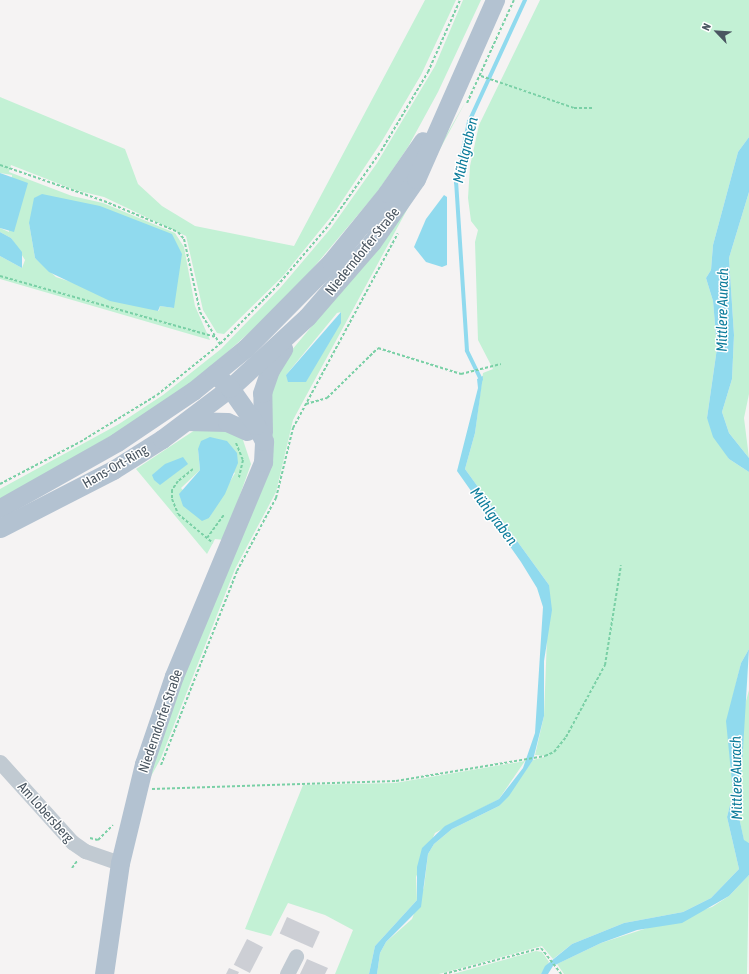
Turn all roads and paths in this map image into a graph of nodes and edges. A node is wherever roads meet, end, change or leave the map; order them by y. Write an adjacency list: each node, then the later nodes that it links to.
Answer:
1 (460, 0): 13 (path)
2 (495, 0): 5 (main road, Niederndorfer Straße)
3 (514, 0): 7 (path)
4 (486, 78): 6 (path)
5 (457, 88): 11 (main road, Niederndorfer Straße); 15 (main road, Niederndorfer Straße)
6 (594, 108)
7 (464, 110)
8 (0, 165): 12 (path)
9 (400, 230): 17 (path)
10 (0, 276): 12 (path)
11 (307, 317): 16 (main road, Niederndorfer Straße); 20 (main road)
12 (216, 337): 13 (path)
13 (220, 344): 23 (path)
14 (501, 364): 17 (path)
15 (215, 374): 16 (main road, Niederndorfer Straße); 25 (main road, Hans-Ort-Ring)
16 (227, 391): 18 (main road, Hans-Ort-Ring); 19 (main road, Niederndorfer Straße); 20 (main road, Niederndorfer Straße)
17 (306, 404): 32 (path)
18 (187, 421): 19 (main road); 27 (main road, Hans-Ort-Ring)
19 (241, 437): 22 (main road, Niederndorfer Straße); 24 (path)
20 (264, 441): 22 (main road, Niederndorfer Straße)
21 (192, 469): 28 (path)
22 (257, 480): 29 (main road, Niederndorfer Straße)
23 (0, 484)
24 (237, 485)
25 (0, 508)
26 (225, 514): 28 (path)
27 (0, 528)
28 (207, 538): 29 (path)
29 (226, 551): 36 (main road, Niederndorfer Straße)
30 (621, 565): 34 (path)
31 (0, 762): 38 (street, Am Lobersberg)
32 (160, 766)
33 (152, 785): 34 (path)
34 (150, 789): 35 (path)
35 (149, 795)
36 (128, 825): 37 (path); 38 (main road, Niederndorfer Straße)
37 (86, 837)
38 (120, 863): 40 (main road, Niederndorfer Straße)
39 (296, 956): 41 (street)
40 (104, 974)
41 (287, 974)
42 (444, 974): 43 (path)
43 (561, 974)

